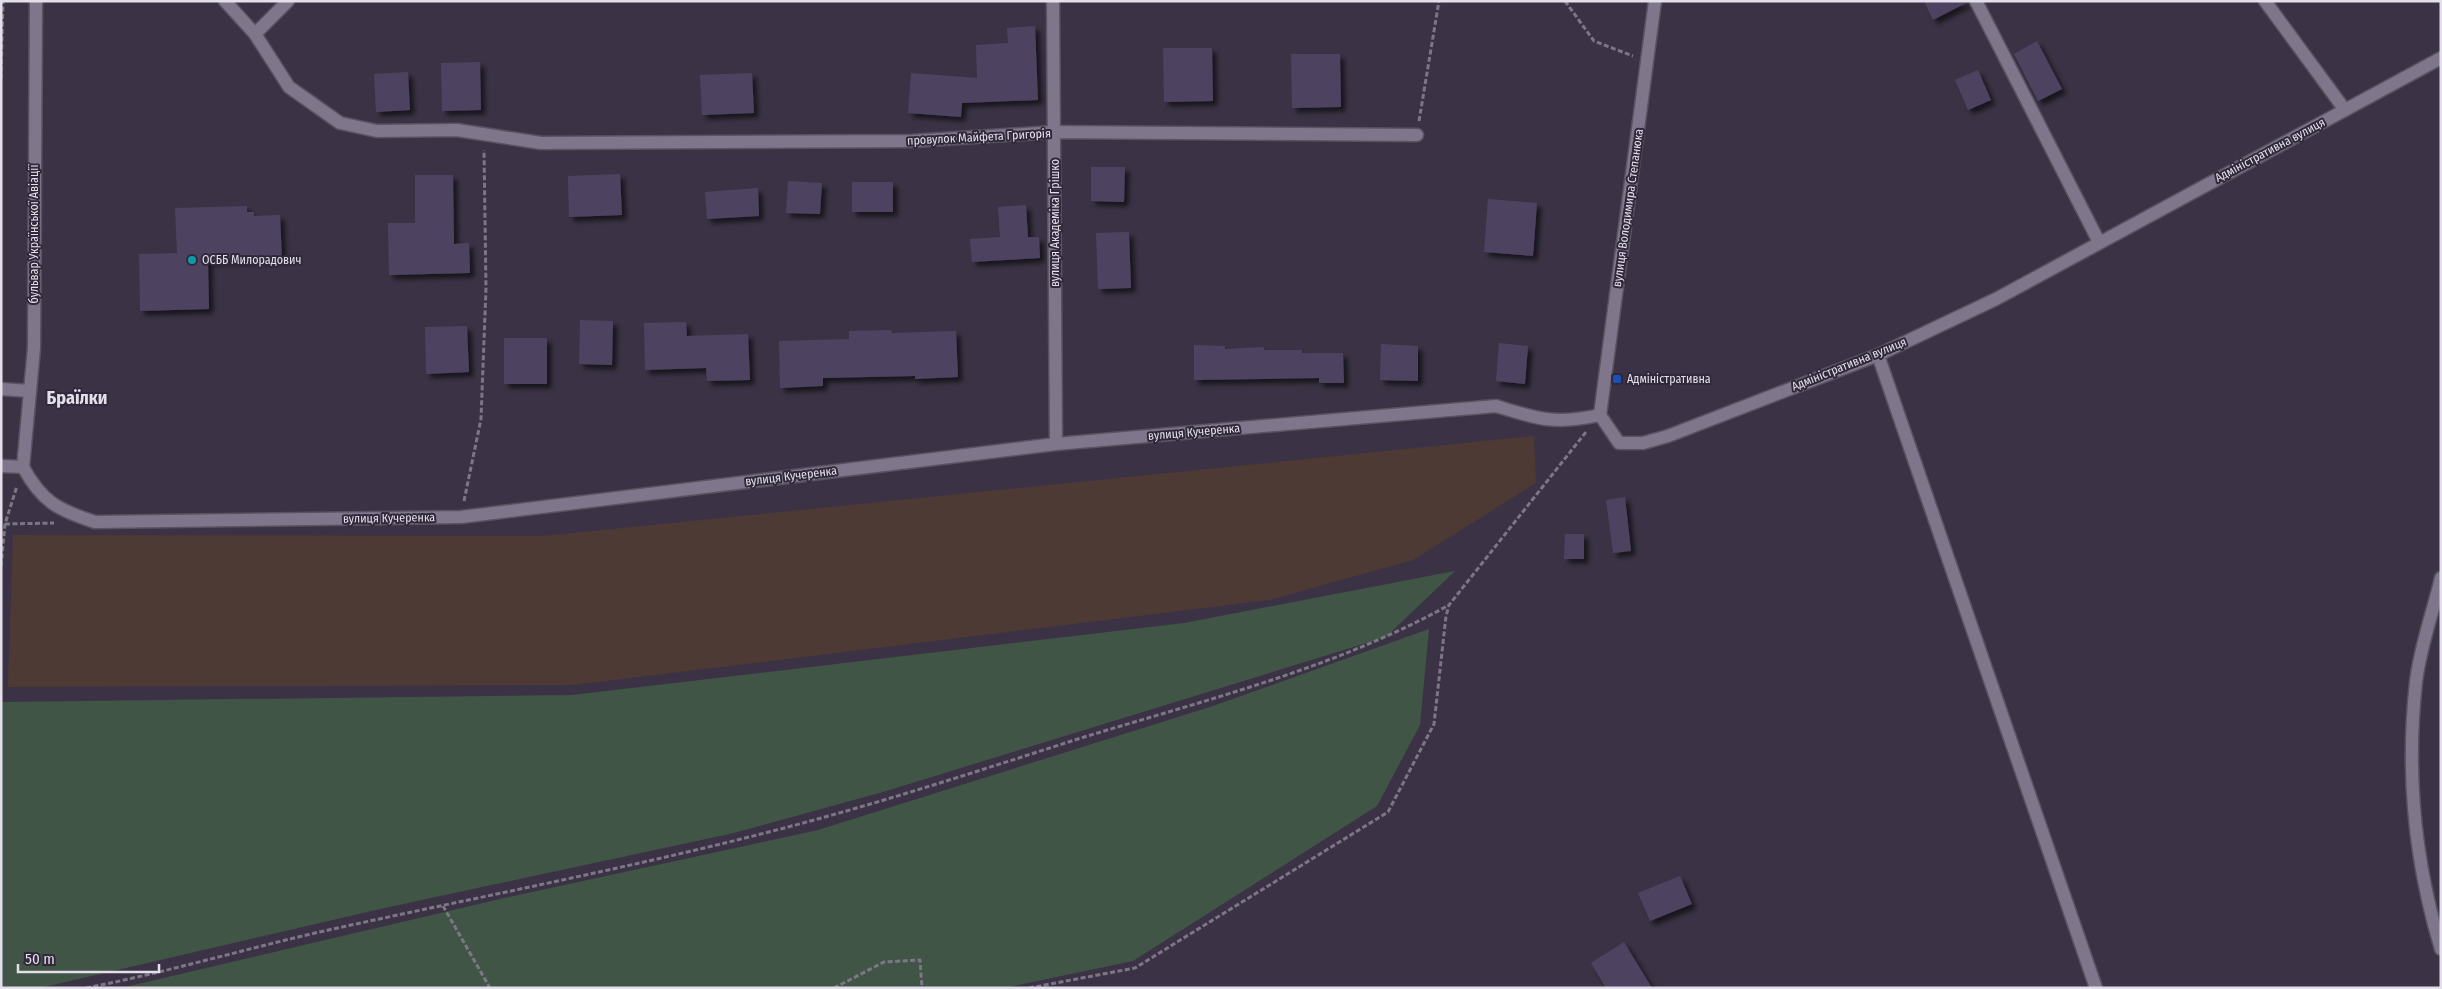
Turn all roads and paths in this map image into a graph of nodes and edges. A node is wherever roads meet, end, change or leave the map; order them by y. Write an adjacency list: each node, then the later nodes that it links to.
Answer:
1 (3, 1): 14 (path)
2 (36, 1): 22 (street, бульвар Української Авіації)
3 (225, 1): 11 (street, провулок Майфета Григорія)
4 (288, 1): 11 (street)
5 (1053, 1): 16 (street, вулиця Академіка Грішко)
6 (1439, 1): 18 (path)
7 (1565, 1): 13 (path)
8 (1655, 1): 13 (street, вулиця Володимира Степанюка)
9 (1976, 1): 19 (street)
10 (2265, 1): 15 (street)
11 (255, 34): 17 (street, провулок Майфета Григорія)
12 (2441, 58): 15 (street, Адміністративна вулиця)
13 (1647, 61): 23 (street, вулиця Володимира Степанюка)
14 (1, 78)
15 (2345, 110): 19 (street, Адміністративна вулиця)
16 (1054, 132): 17 (street, провулок Майфета Григорія); 18 (street, провулок Майфета Григорія); 24 (street, вулиця Академіка Грішко)
17 (484, 134): 27 (path)
18 (1416, 135)
19 (2099, 242): 20 (street, Адміністративна вулиця)
20 (1878, 355): 23 (street, Адміністративна вулиця); 40 (street)
21 (1, 389): 22 (street)
22 (30, 391): 26 (street, бульвар Української Авіації)
23 (1600, 415): 24 (street, вулиця Кучеренка); 32 (path)
24 (1056, 444): 27 (street, вулиця Кучеренка)
25 (1, 466): 26 (street)
26 (22, 467): 27 (street, вулиця Кучеренка); 29 (path)
27 (461, 517)
28 (55, 523): 29 (path)
29 (5, 524): 30 (path)
30 (1, 566)
31 (2441, 578): 34 (street)
32 (1449, 605): 33 (path); 39 (path)
33 (443, 906): 35 (path); 36 (path)
34 (2441, 948)
35 (86, 988)
36 (490, 988)
37 (834, 988): 38 (path)
38 (922, 988)
39 (1029, 988)
40 (2096, 988)

